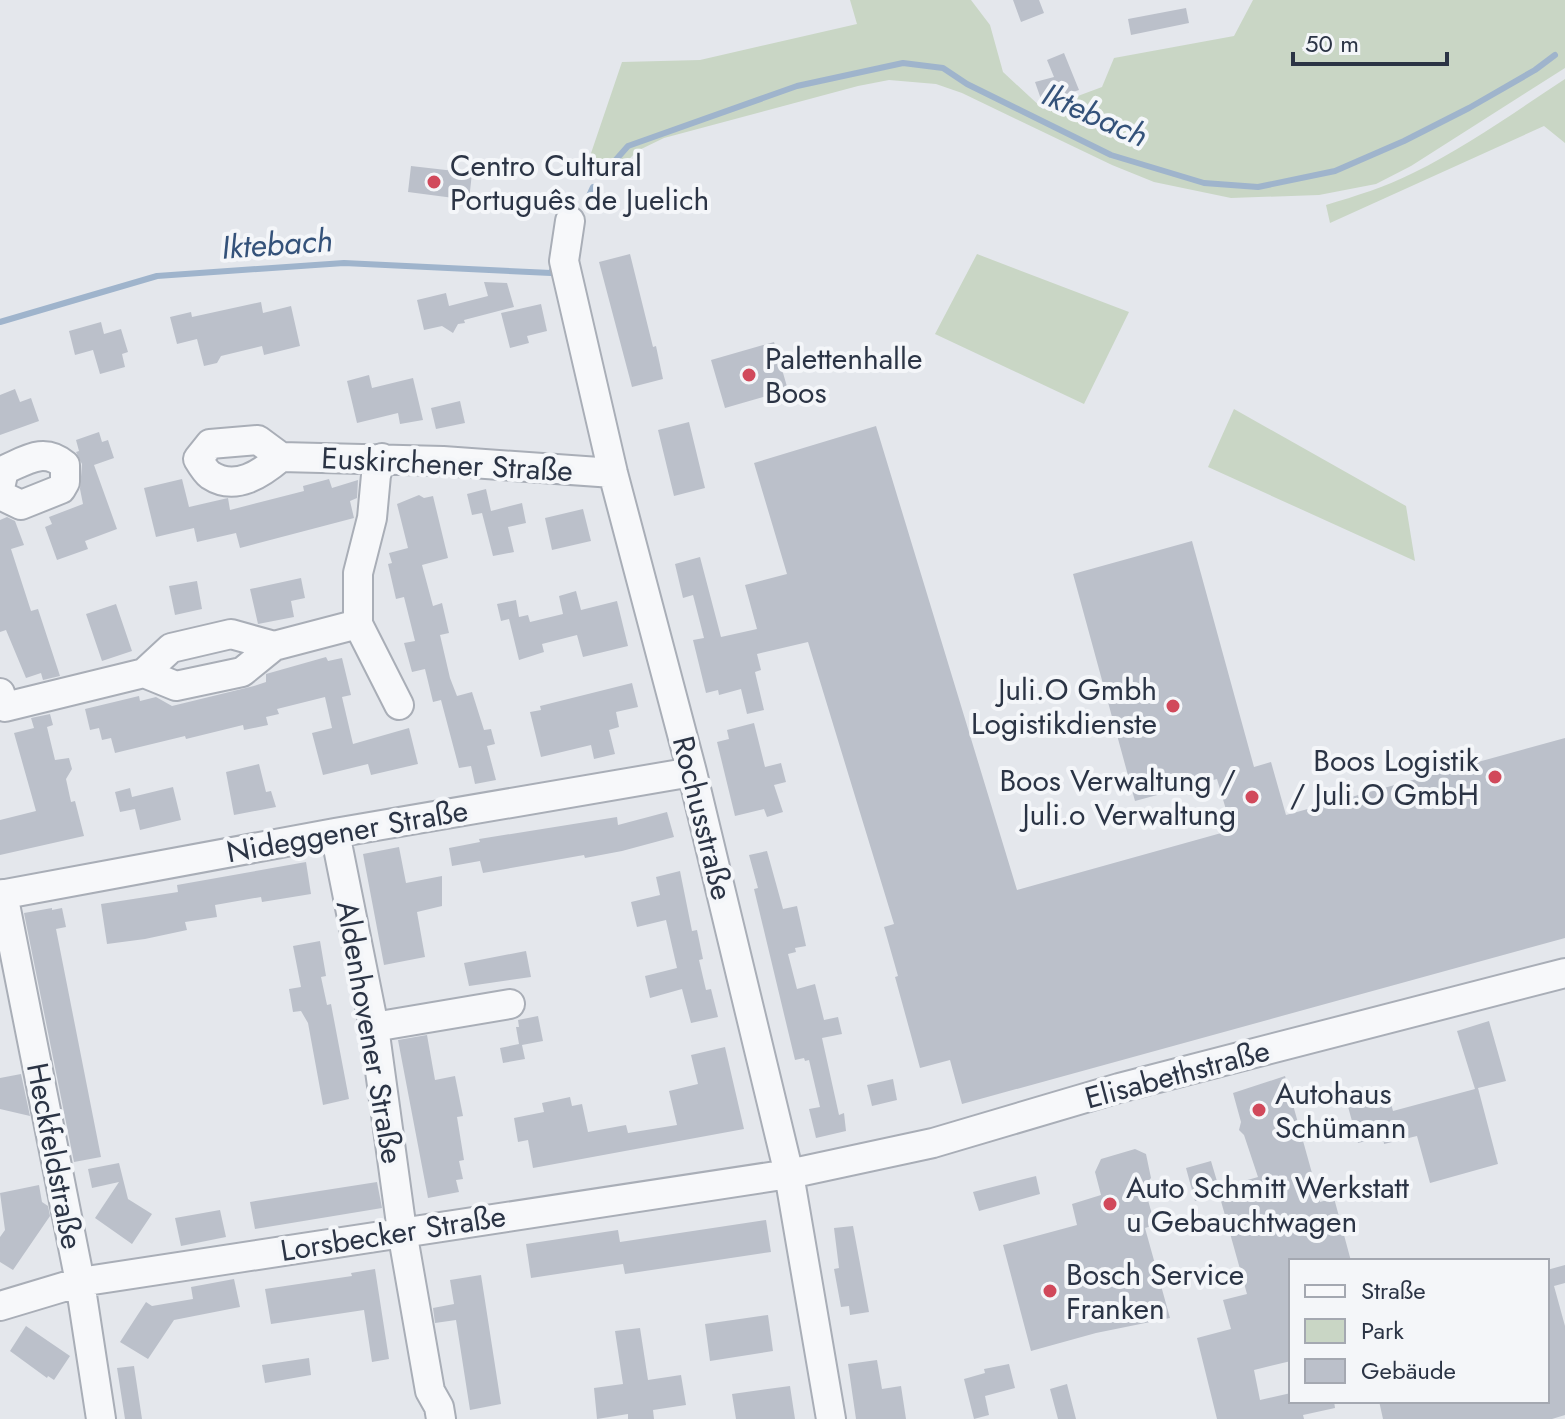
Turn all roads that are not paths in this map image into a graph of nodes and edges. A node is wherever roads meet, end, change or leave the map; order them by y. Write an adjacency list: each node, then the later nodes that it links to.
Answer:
1 (570, 221): 4 (street, Rochusstraße)
2 (281, 457): 3 (street, Euskirchener Straße)
3 (382, 458): 4 (street, Euskirchener Straße); 7 (street)
4 (613, 473): 12 (street, Rochusstraße)
5 (0, 488): 6 (street)
6 (0, 495)
7 (358, 624): 8 (street); 11 (street)
8 (274, 646): 9 (street); 9 (street)
9 (144, 673): 10 (street)
10 (0, 693)
11 (399, 705)
12 (692, 772): 13 (street, Nideggener Straße); 18 (street, Rochusstraße)
13 (335, 833): 14 (street, Nideggener Straße); 17 (street, Aldenhovener Straße)
14 (1, 895): 20 (street, Heckfeldstraße)
15 (1565, 973): 18 (street, Elisabethstraße)
16 (510, 1004): 17 (street)
17 (374, 1027): 19 (street, Aldenhovener Straße)
18 (789, 1174): 19 (street, Lorsbecker Straße); 24 (street, Rochusstraße)
19 (402, 1231): 20 (street, Lorsbecker Straße); 23 (street, Aldenhovener Straße)
20 (80, 1282): 21 (street, Lorsbecker Straße); 22 (street, Heckfeldstraße)
21 (0, 1306)
22 (101, 1419)
23 (441, 1419)
24 (831, 1419)

